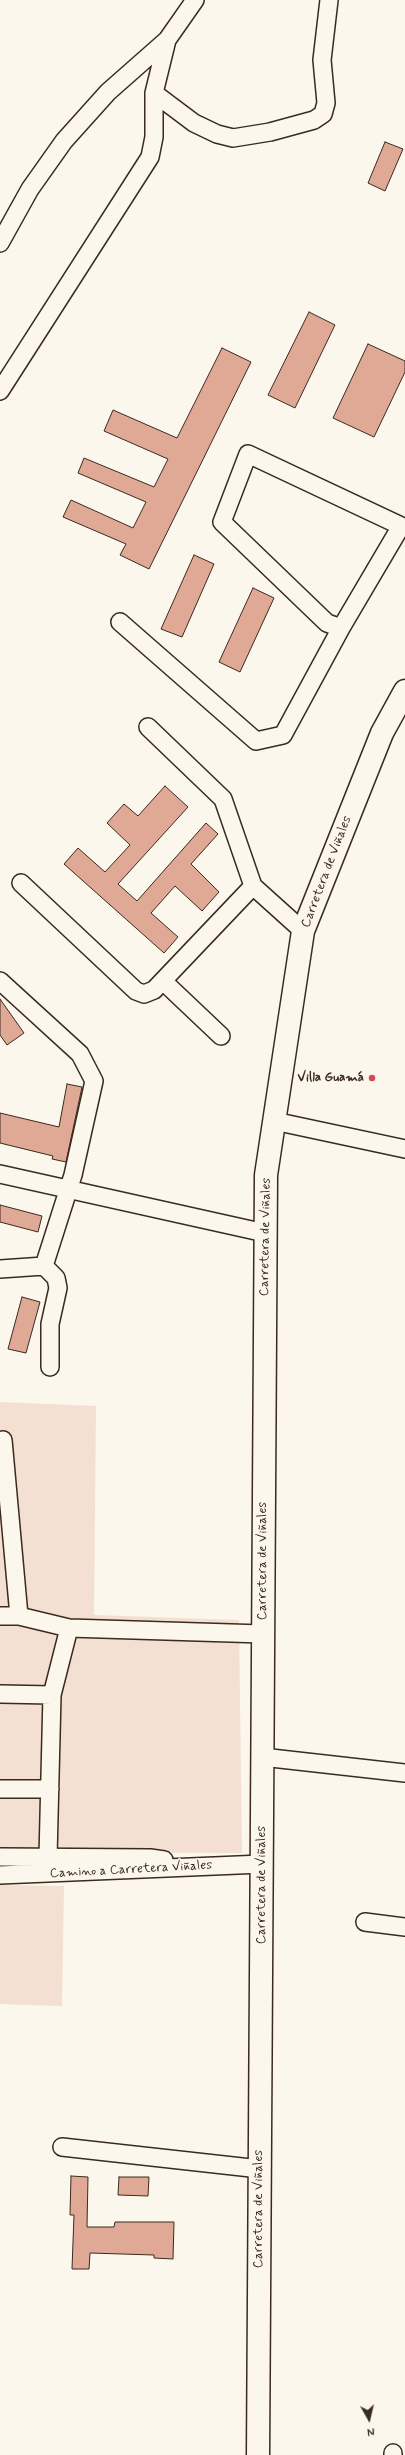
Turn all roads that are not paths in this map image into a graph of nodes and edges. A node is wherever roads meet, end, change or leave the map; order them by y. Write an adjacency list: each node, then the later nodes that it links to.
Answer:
1 (195, 0): 3 (street)
2 (329, 0): 4 (street)
3 (167, 40): 4 (street); 5 (street)
4 (154, 93): 6 (street)
5 (0, 243)
6 (0, 391)
7 (403, 527): 9 (street); 9 (street)
8 (120, 622): 9 (street)
9 (341, 628)
10 (405, 691): 14 (main road, Carretera de Viñales)
11 (148, 727): 13 (street)
12 (21, 883): 16 (street)
13 (253, 886): 14 (street); 16 (street)
14 (303, 931): 18 (main road, Carretera de Viñales)
15 (0, 981): 21 (street)
16 (163, 981): 17 (street)
17 (221, 1036)
18 (274, 1121): 19 (street); 22 (main road, Carretera de Viñales)
19 (405, 1149)
20 (0, 1174): 21 (street)
21 (69, 1189): 22 (street); 23 (street)
22 (265, 1233): 30 (main road, Carretera de Viñales)
23 (44, 1266): 24 (street); 25 (street)
24 (0, 1269)
25 (50, 1367)
26 (2, 1440): 28 (street)
27 (0, 1616): 28 (street)
28 (19, 1616): 29 (street)
29 (69, 1628): 30 (street); 32 (street)
30 (263, 1634): 33 (main road, Carretera de Viñales)
31 (0, 1694): 32 (street)
32 (52, 1694): 36 (street)
33 (262, 1757): 34 (street); 39 (main road, Carretera de Viñales)
34 (405, 1773)
35 (0, 1789): 36 (street)
36 (50, 1789): 38 (street)
37 (0, 1857): 38 (street)
38 (48, 1857): 40 (street)
39 (262, 1864): 40 (street, Camino a Carretera Viñales); 45 (main road, Carretera de Viñales)
40 (187, 1868): 41 (street, Camino a Carretera Viñales)
41 (0, 1875)
42 (365, 1922): 43 (street)
43 (405, 1927)
44 (62, 2147): 45 (street)
45 (260, 2169): 46 (main road, Carretera de Viñales)
46 (258, 2455)

